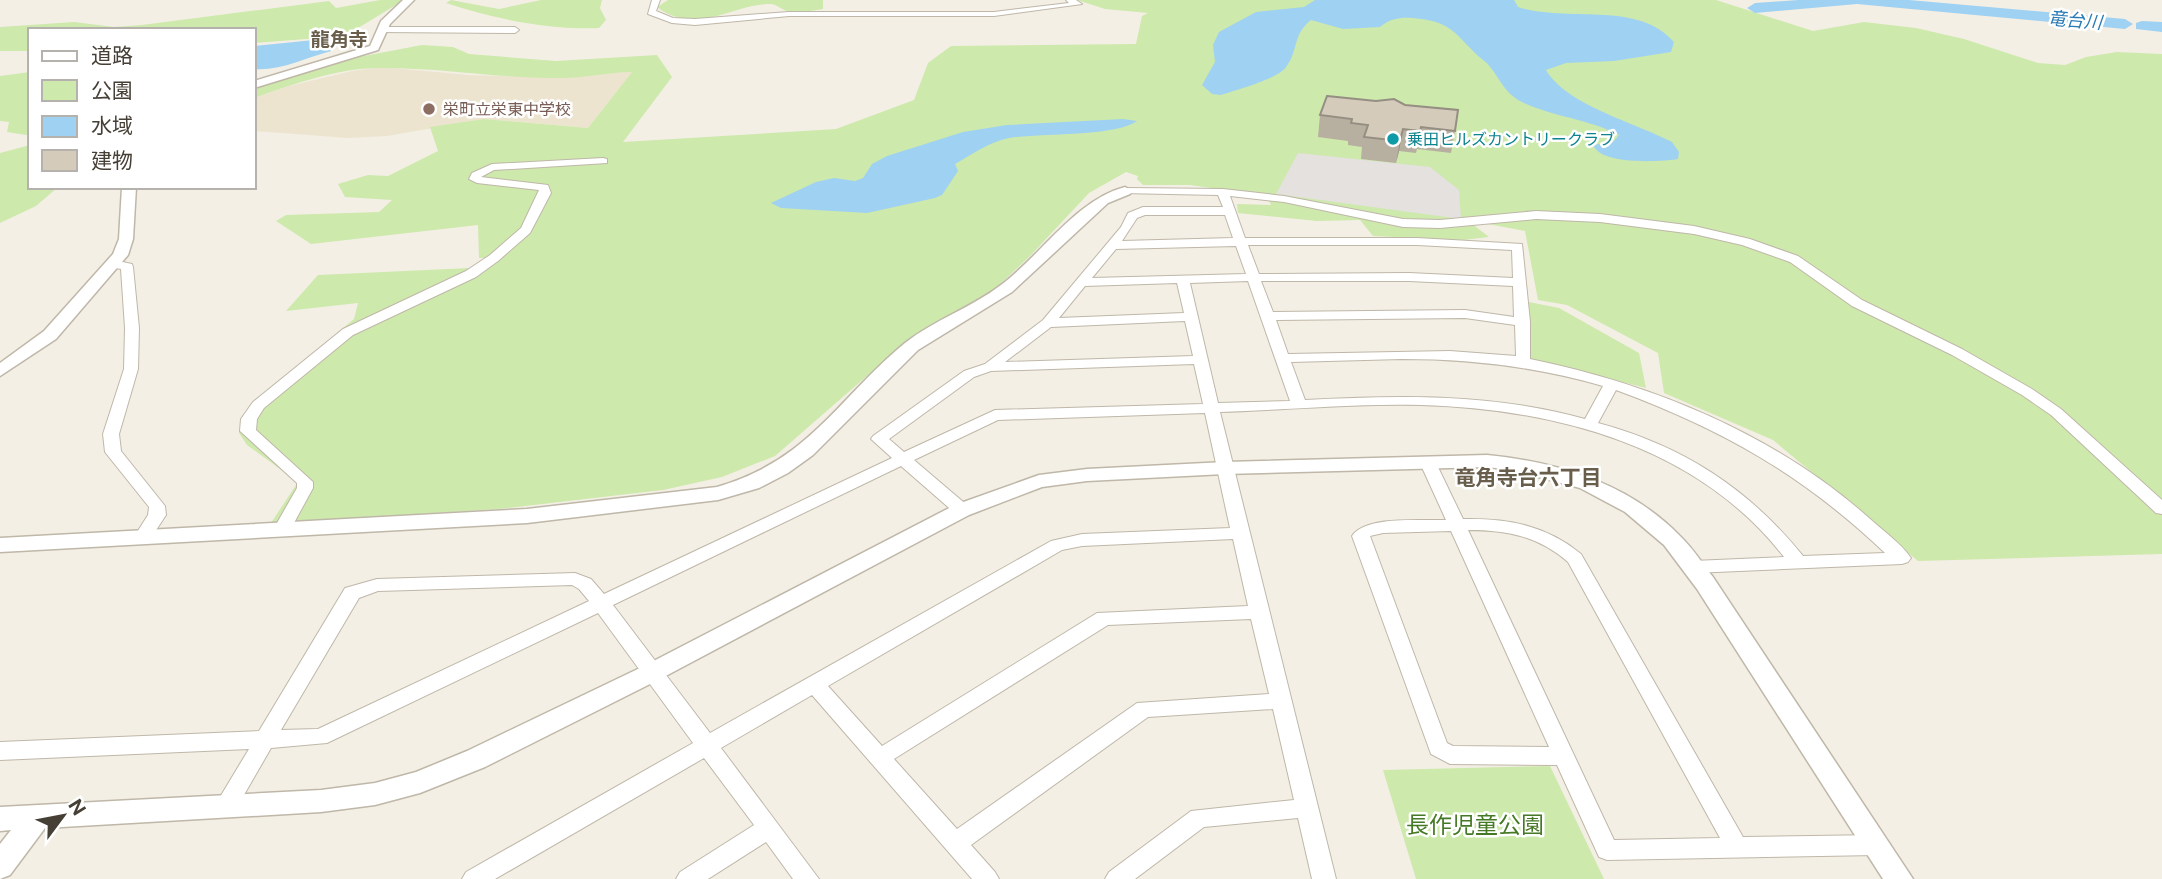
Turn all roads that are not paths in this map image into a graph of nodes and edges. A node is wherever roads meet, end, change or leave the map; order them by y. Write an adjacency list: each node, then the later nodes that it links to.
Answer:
1 (409, 0): 4 (street)
2 (656, 0): 3 (street)
3 (1070, 0)
4 (382, 30): 5 (street); 6 (street)
5 (515, 30)
6 (256, 84)
7 (603, 161): 38 (street)
8 (129, 189): 14 (street)
9 (1125, 191): 10 (street); 38 (street)
10 (1223, 192): 11 (street); 35 (street)
11 (1231, 211): 12 (street); 13 (street)
12 (1241, 243): 13 (street); 15 (street); 18 (street)
13 (1112, 245): 17 (street)
14 (113, 264): 27 (street); 40 (street)
15 (1252, 276): 16 (street); 18 (street); 19 (street)
16 (1183, 279): 17 (street); 20 (street)
17 (1081, 282): 22 (street)
18 (1519, 282): 21 (street)
19 (1268, 316): 21 (street); 23 (street)
20 (1191, 317): 22 (street); 24 (street)
21 (1523, 322): 25 (street)
22 (1048, 323): 26 (street)
23 (1282, 358): 25 (street); 29 (street)
24 (1200, 360): 26 (street); 30 (street)
25 (1523, 362): 28 (street)
26 (990, 367): 32 (street)
27 (0, 371)
28 (1611, 385): 31 (street); 42 (street)
29 (1299, 405): 30 (street); 31 (street)
30 (1211, 408): 32 (street); 34 (street)
31 (1590, 424): 42 (street)
32 (902, 459): 36 (street); 44 (street)
33 (1428, 463): 34 (street); 37 (street); 43 (street)
34 (1224, 468): 36 (street); 39 (street)
35 (2162, 509)
36 (962, 510): 46 (street)
37 (1458, 525): 52 (street); 52 (street); 61 (street)
38 (282, 530): 40 (street)
39 (1240, 533): 45 (street); 47 (street)
40 (143, 537): 41 (street)
41 (0, 545)
42 (1798, 562): 43 (street)
43 (1693, 567): 60 (street)
44 (600, 602): 46 (street); 49 (street); 49 (street)
45 (1259, 611): 48 (street); 53 (street)
46 (651, 673): 50 (street); 54 (street)
47 (814, 684): 50 (street); 53 (street)
48 (1281, 701): 55 (street); 59 (street)
49 (265, 739): 51 (street); 54 (street)
50 (708, 746): 58 (street); 63 (street)
51 (0, 751)
52 (1562, 756): 61 (street)
53 (879, 758): 59 (street)
54 (225, 807): 56 (street)
55 (1307, 808): 67 (street); 68 (street)
56 (37, 817): 57 (street); 62 (street)
57 (0, 819)
58 (769, 828): 64 (street); 65 (street)
59 (956, 843): 66 (street)
60 (1877, 845): 61 (street); 69 (street)
61 (1736, 846)
62 (0, 866)
63 (474, 879)
64 (688, 879)
65 (807, 879)
66 (987, 879)
67 (1117, 879)
68 (1324, 879)
69 (1899, 879)

